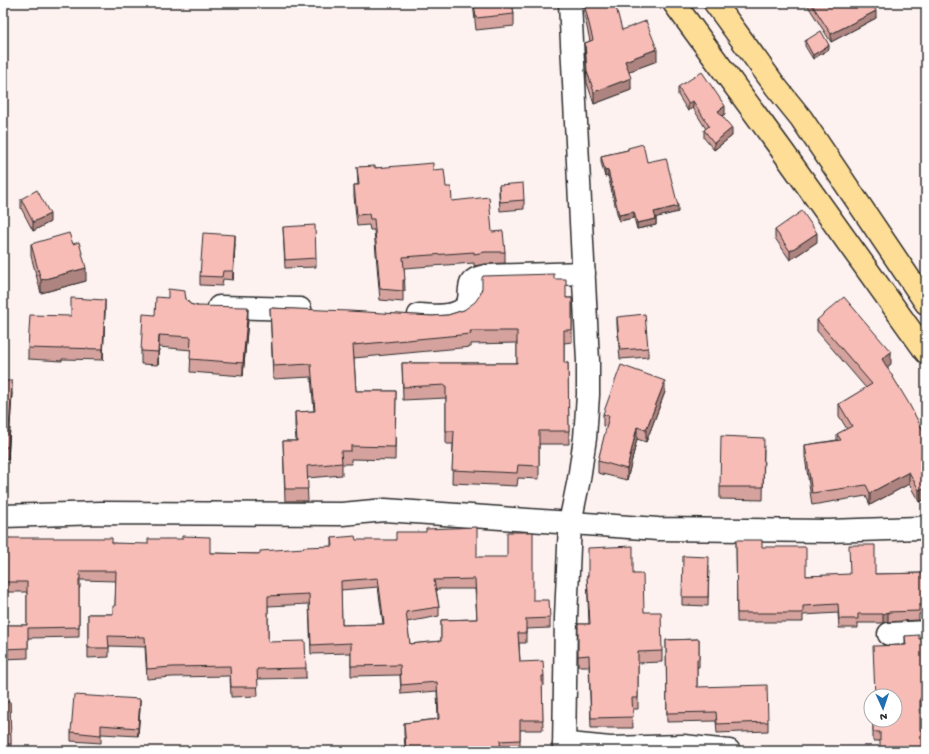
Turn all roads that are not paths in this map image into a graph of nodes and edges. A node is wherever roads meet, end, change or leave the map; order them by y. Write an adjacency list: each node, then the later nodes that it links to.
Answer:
1 (570, 3): 4 (street)
2 (674, 3): 9 (highway)
3 (716, 3): 5 (highway)
4 (584, 273): 8 (street); 11 (street)
5 (926, 303)
6 (197, 306): 7 (street)
7 (319, 310)
8 (403, 314)
9 (926, 352)
10 (3, 516): 11 (street)
11 (570, 523): 12 (street); 15 (street)
12 (926, 527)
13 (926, 632): 14 (street)
14 (889, 634)
15 (564, 748): 16 (street)
16 (729, 751)

